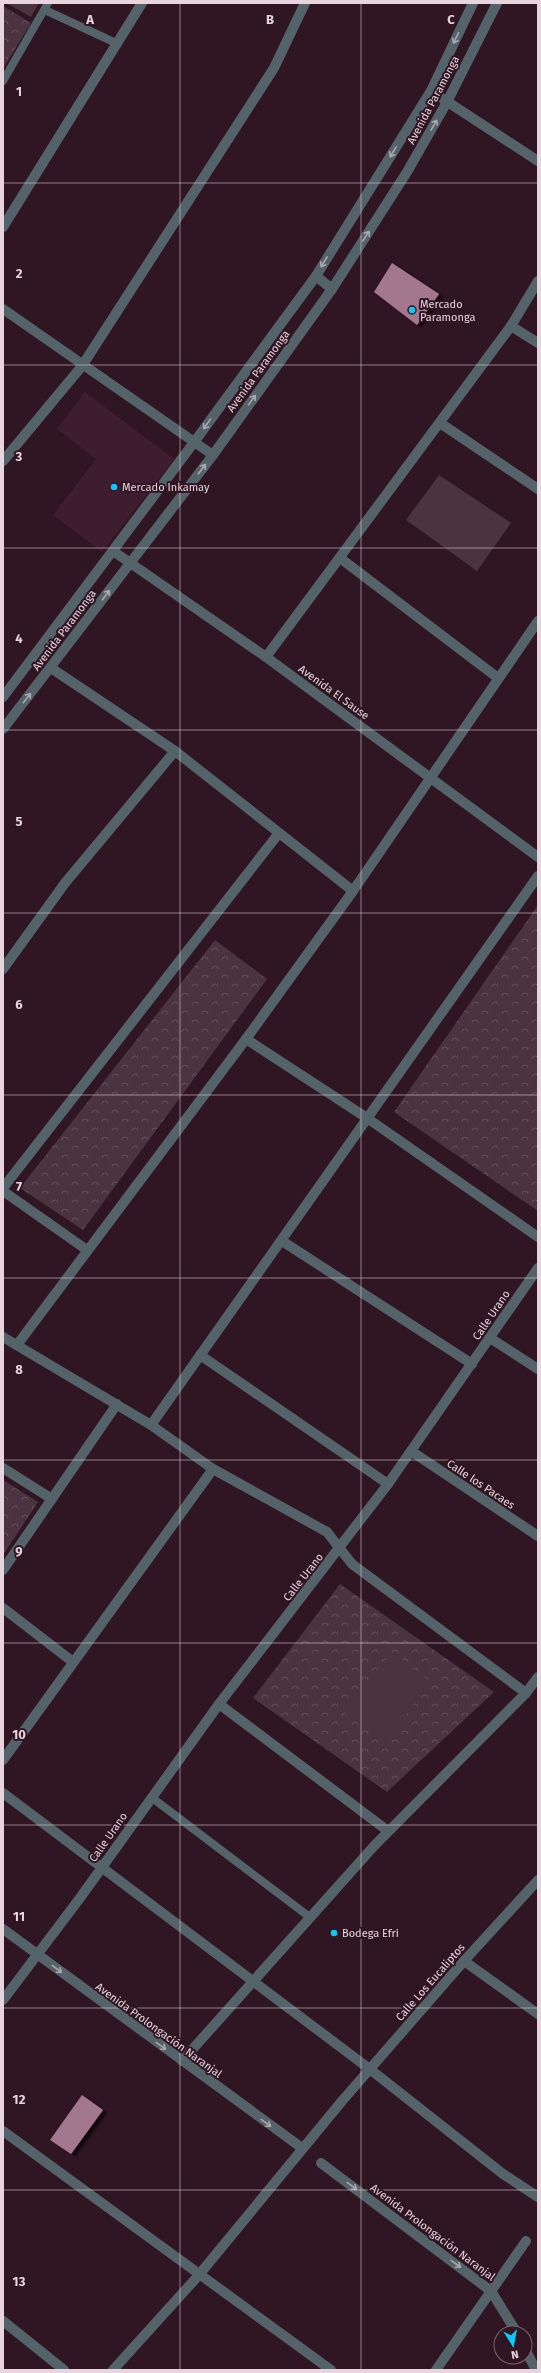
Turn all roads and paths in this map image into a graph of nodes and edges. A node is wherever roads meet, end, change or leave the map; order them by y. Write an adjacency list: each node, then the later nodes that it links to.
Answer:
1 (142, 3): 6 (street)
2 (305, 3): 18 (street)
3 (473, 3): 8 (street, Avenida Paramonga, one-way to 8)
4 (497, 3): 9 (street, Avenida Paramonga)
5 (46, 7): 6 (lane); 7 (lane)
6 (118, 44): 11 (street)
7 (3, 81)
8 (431, 91): 9 (street); 12 (street, Avenida Paramonga, one-way to 12)
9 (447, 102): 10 (street); 14 (street, Avenida Paramonga, one-way to 9)
10 (538, 162)
11 (3, 227)
12 (316, 276): 14 (street); 20 (street, Avenida Paramonga, one-way to 20)
13 (538, 281): 16 (street)
14 (332, 289): 21 (street, Avenida Paramonga, one-way to 14)
15 (3, 309): 18 (street)
16 (511, 326): 17 (street); 19 (street)
17 (538, 343)
18 (82, 366): 20 (street); 22 (street)
19 (440, 423): 23 (street); 25 (street)
20 (195, 441): 21 (street); 24 (street, Avenida Paramonga)
21 (213, 455): 26 (street, Avenida Paramonga, one-way to 21)
22 (3, 460)
23 (538, 489)
24 (113, 551): 26 (street, Avenida El Sause); 31 (street, Avenida Paramonga)
25 (340, 558): 28 (street); 30 (street)
26 (130, 563): 28 (street, Avenida El Sause); 29 (street, Avenida Paramonga, one-way to 26)
27 (538, 621): 30 (street)
28 (266, 657): 34 (street, Avenida El Sause)
29 (51, 668): 32 (street, Avenida Paramonga, one-way to 29); 33 (street)
30 (498, 678): 34 (street)
31 (3, 697)
32 (3, 729)
33 (175, 751): 35 (street); 39 (street)
34 (431, 777): 36 (street, Avenida El Sause); 38 (street)
35 (279, 833): 38 (street); 42 (street)
36 (538, 857)
37 (538, 876): 41 (street)
38 (353, 891): 40 (street)
39 (3, 969)
40 (246, 1039): 41 (street); 45 (street)
41 (367, 1118): 43 (street); 44 (street)
42 (3, 1189): 45 (street)
43 (538, 1237)
44 (282, 1241): 50 (street); 51 (street)
45 (87, 1250): 49 (street)
46 (538, 1268): 48 (street, Calle Urano)
47 (3, 1337): 49 (street)
48 (490, 1338): 51 (street, Calle Urano); 52 (street)
49 (17, 1345): 53 (street)
50 (200, 1355): 54 (street); 58 (street)
51 (472, 1364): 55 (street, Calle Urano)
52 (538, 1369)
53 (117, 1404): 54 (street); 59 (street)
54 (151, 1425): 57 (street)
55 (411, 1451): 58 (street, Calle Urano); 60 (street, Calle los Pacaes)
56 (3, 1468): 59 (street)
57 (213, 1469): 61 (street); 64 (street)
58 (388, 1484): 61 (street, Calle Urano)
59 (52, 1499): 62 (street)
60 (538, 1536)
61 (340, 1549): 66 (street); 67 (street, Calle Urano)
62 (3, 1570)
63 (3, 1608): 64 (street)
64 (73, 1662): 68 (street)
65 (538, 1677): 66 (street)
66 (526, 1693): 71 (street)
67 (219, 1704): 70 (street, Calle Urano); 71 (street)
68 (3, 1760)
69 (3, 1793): 72 (street)
70 (151, 1797): 72 (street, Calle Urano); 74 (lane)
71 (388, 1831): 74 (street)
72 (102, 1867): 76 (street, Calle Urano); 78 (street)
73 (538, 1880): 77 (street, Calle Los Eucaliptos)
74 (311, 1918): 78 (street)
75 (3, 1929): 76 (street, Avenida Prolongación Naranjal)
76 (36, 1954): 79 (street, Calle Urano); 81 (street, Avenida Prolongación Naranjal, one-way to 81)
77 (464, 1961): 80 (street); 82 (street, Calle Los Eucaliptos)
78 (253, 1981): 81 (street); 82 (street)
79 (3, 2000)
80 (538, 2014)
81 (182, 2061): 84 (street, Avenida Prolongación Naranjal, one-way to 84)
82 (371, 2070): 84 (street, Calle Los Eucaliptos); 86 (street)
83 (3, 2132): 88 (street)
84 (302, 2148): 88 (street, Calle Los Eucaliptos)
85 (321, 2163): 89 (street, Avenida Prolongación Naranjal, one-way to 89)
86 (538, 2197)
87 (526, 2241): 89 (street)
88 (198, 2276): 93 (street, Calle Los Eucaliptos); 94 (street)
89 (491, 2291): 91 (street, Avenida Prolongación Naranjal); 95 (street)
90 (3, 2321): 92 (street)
91 (512, 2325)
92 (64, 2370)
93 (113, 2370)
94 (331, 2370)
95 (436, 2370)

